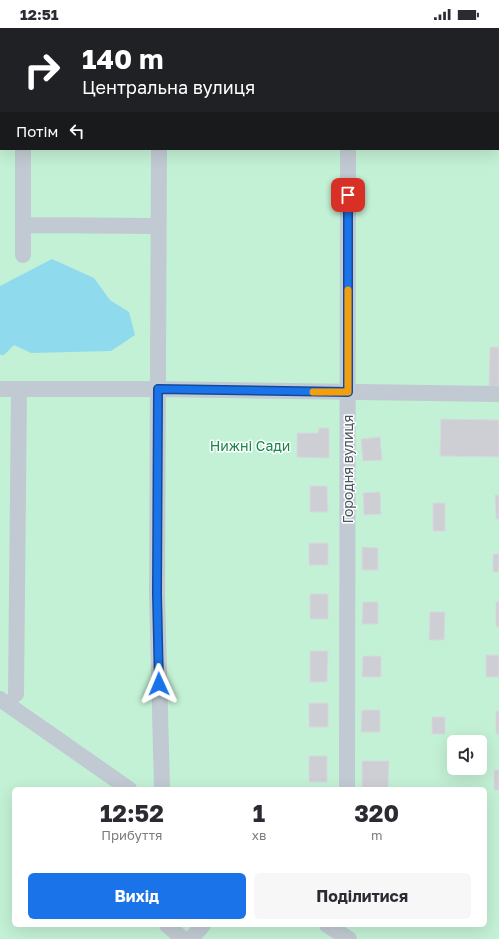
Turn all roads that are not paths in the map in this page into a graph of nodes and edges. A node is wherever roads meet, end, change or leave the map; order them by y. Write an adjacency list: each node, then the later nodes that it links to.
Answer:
1 (23, 150): 4 (street)
2 (159, 150): 5 (street)
3 (348, 150): 10 (street, Городня вулиця)
4 (23, 225): 5 (street); 6 (street)
5 (158, 226): 9 (street)
6 (23, 255)
7 (0, 388): 8 (street)
8 (19, 389): 9 (street); 12 (street)
9 (158, 389): 10 (street); 15 (street)
10 (348, 392): 11 (street); 16 (street, Городня вулиця)
11 (499, 394)
12 (16, 694)
13 (0, 699): 14 (street)
14 (126, 787)
15 (162, 787)
16 (347, 787)
17 (169, 927): 20 (street)
18 (201, 927): 21 (street)
19 (330, 927): 22 (street)
20 (184, 939)
21 (191, 939)
22 (349, 939)

